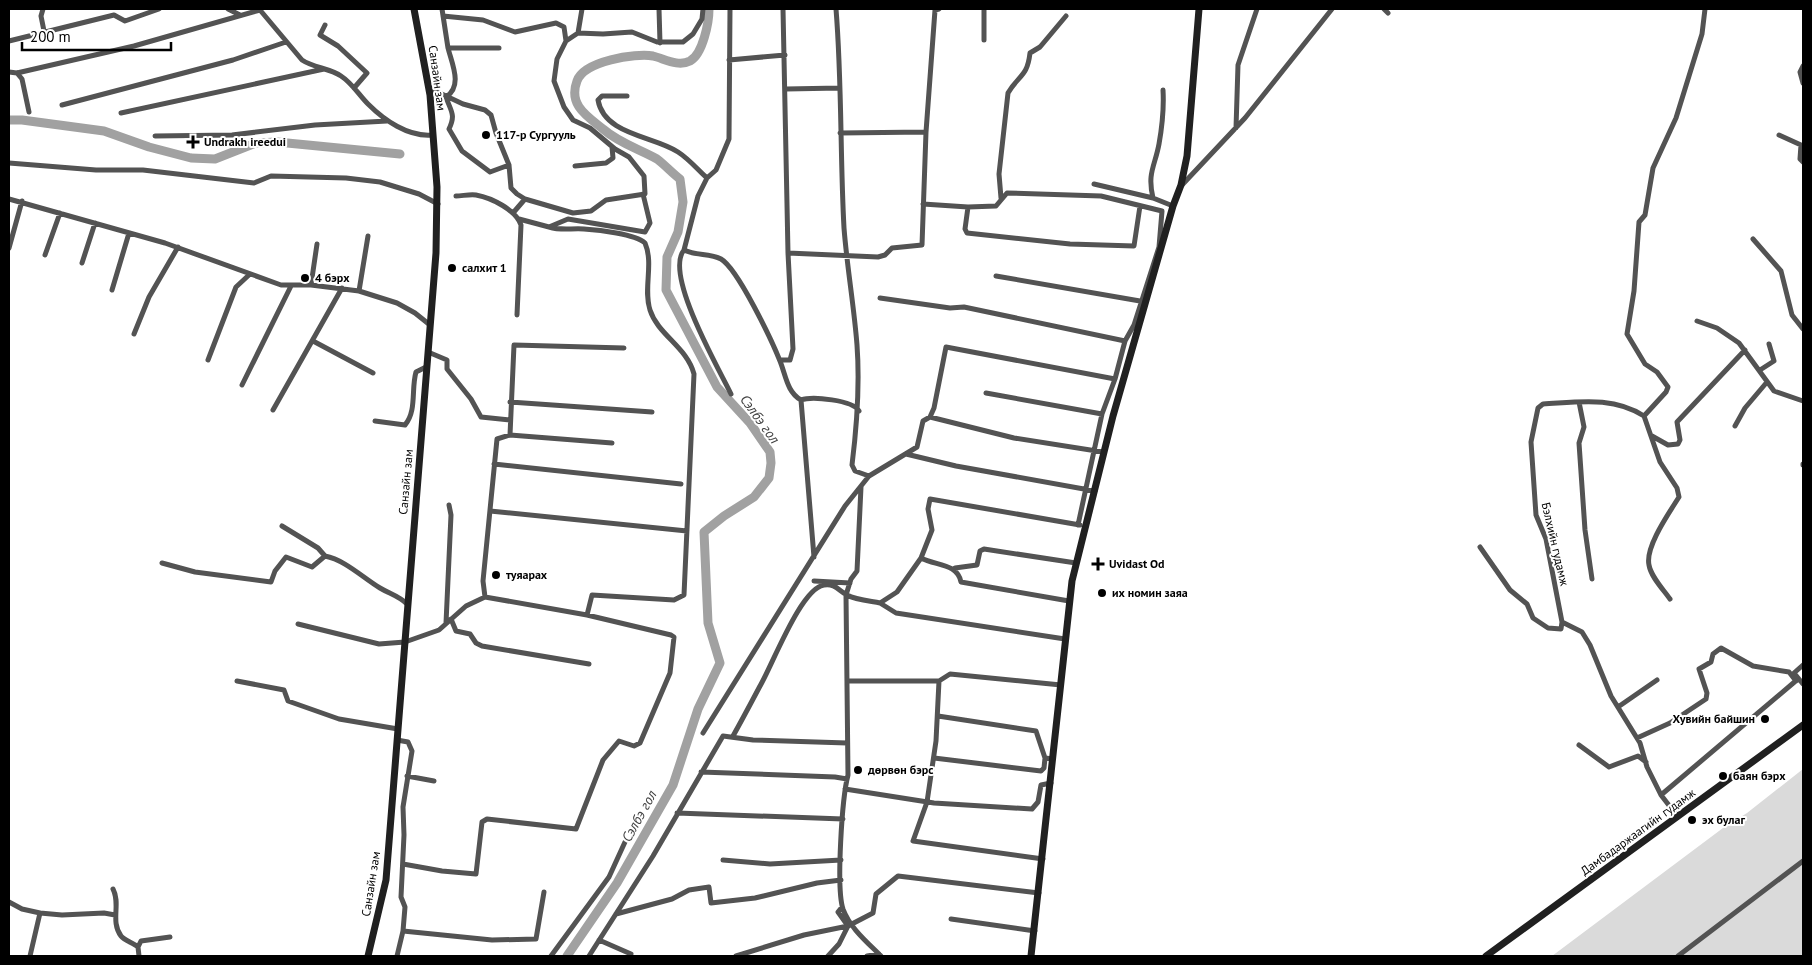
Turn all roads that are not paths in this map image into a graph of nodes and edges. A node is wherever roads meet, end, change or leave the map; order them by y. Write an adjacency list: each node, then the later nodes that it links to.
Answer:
1 (43, 9): 25 (street)
2 (159, 9): 25 (street)
3 (228, 9): 21 (street)
4 (259, 9): 21 (street); 30 (street)
5 (414, 9): 42 (main road, Санзайн зам)
6 (442, 9): 22 (street)
7 (582, 9): 26 (street)
8 (659, 9): 31 (street)
9 (703, 9): 31 (street)
10 (730, 9): 35 (street)
11 (783, 9): 34 (street)
12 (836, 9): 43 (street)
13 (939, 9): 53 (street)
14 (984, 9): 27 (street)
15 (1199, 9): 65 (main road)
16 (1256, 9): 52 (street)
17 (1332, 9): 52 (street)
18 (1384, 9): 20 (street)
19 (1706, 9): 133 (street)
20 (1388, 13)
21 (240, 15): 39 (street)
22 (443, 16): 29 (street); 32 (street)
23 (1066, 16): 68 (street)
24 (325, 25): 41 (street)
25 (44, 31): 28 (street)
26 (578, 33): 29 (street); 31 (street)
27 (984, 40)
28 (9, 41)
29 (566, 41): 58 (street)
30 (286, 42): 37 (street); 48 (street)
31 (660, 43)
32 (448, 48): 33 (street); 47 (street)
33 (499, 48)
34 (785, 54): 35 (street); 44 (street)
35 (729, 60): 63 (street)
36 (1803, 66): 40 (street)
37 (326, 68): 41 (street); 50 (street)
38 (9, 72): 39 (street)
39 (17, 72): 49 (street)
40 (1803, 83)
41 (354, 88): 51 (street)
42 (429, 88): 47 (street); 55 (main road, Санзайн зам)
43 (840, 88): 44 (street); 54 (street)
44 (786, 89): 91 (street)
45 (1163, 90): 69 (street)
46 (627, 96): 63 (street)
47 (446, 97): 61 (street); 61 (street)
48 (62, 105)
49 (30, 112)
50 (121, 113)
51 (387, 121): 55 (street); 57 (street)
52 (1236, 128): 65 (street)
53 (926, 132): 54 (street); 74 (street)
54 (840, 133): 93 (street)
55 (432, 135): 73 (main road, Санзайн зам)
56 (1779, 135): 59 (street)
57 (154, 136)
58 (612, 147): 62 (street); 66 (street)
59 (1803, 162)
60 (9, 163): 73 (street)
61 (510, 165): 71 (street)
62 (575, 166)
63 (707, 178): 90 (street)
64 (1094, 184): 69 (street)
65 (1182, 186): 76 (main road)
66 (643, 194): 71 (street); 82 (street)
67 (456, 196): 79 (street)
68 (1001, 198): 75 (street); 77 (street)
69 (1153, 198): 76 (street)
70 (9, 199): 72 (street)
71 (525, 199): 79 (street)
72 (22, 202): 78 (street); 88 (street)
73 (438, 204): 106 (main road, Санзайн зам)
74 (923, 204): 77 (street); 93 (street)
75 (1140, 206): 77 (street); 87 (street)
76 (1173, 206): 87 (main road)
77 (968, 207)
78 (60, 213): 81 (street); 92 (street)
79 (513, 213): 80 (street)
80 (519, 219): 82 (street); 104 (street)
81 (95, 223): 83 (street); 94 (street)
82 (549, 227): 154 (street)
83 (129, 233): 89 (street); 100 (street)
84 (368, 236): 101 (street)
85 (1753, 239): 107 (street)
86 (317, 244): 97 (street)
87 (1161, 247): 103 (street); 142 (main road)
88 (9, 248)
89 (178, 248): 95 (street); 108 (street)
90 (684, 250): 116 (street); 124 (street)
91 (788, 254): 93 (street); 116 (street)
92 (45, 255)
93 (846, 256): 130 (street)
94 (82, 264)
95 (250, 274): 98 (street); 115 (street)
96 (996, 276): 103 (street)
97 (311, 285): 98 (street); 99 (street)
98 (291, 286): 122 (street)
99 (342, 288): 101 (street); 109 (street)
100 (112, 290)
101 (360, 291): 106 (street)
102 (880, 298): 110 (street)
103 (1140, 301): 110 (street)
104 (517, 315)
105 (1697, 321): 113 (street)
106 (430, 325): 114 (main road, Санзайн зам)
107 (1803, 329)
108 (134, 334)
109 (313, 341): 119 (street); 129 (street)
110 (1125, 341): 120 (street)
111 (1769, 344): 118 (street)
112 (624, 348): 127 (street)
113 (1745, 350): 118 (street); 139 (street)
114 (428, 352): 117 (main road, Санзайн зам); 135 (street)
115 (208, 360)
116 (780, 360): 125 (street)
117 (426, 367): 136 (street); 169 (main road, Санзайн зам)
118 (1760, 370): 121 (street)
119 (373, 373)
120 (1115, 379): 132 (street); 134 (street)
121 (1767, 382): 126 (street); 137 (street)
122 (242, 384)
123 (986, 393): 132 (street)
124 (731, 394)
125 (801, 400): 130 (street); 157 (street)
126 (1803, 401)
127 (510, 402): 131 (street); 135 (street)
128 (1579, 402): 133 (street, Бэлхийн гудамж); 162 (street); 172 (street, Бэлхийн гудамж)
129 (273, 410)
130 (859, 411): 145 (street)
131 (652, 412)
132 (1102, 414): 141 (street)
133 (1644, 416): 139 (street)
134 (930, 417): 141 (street); 143 (street)
135 (510, 420): 138 (street)
136 (375, 421)
137 (1735, 426)
138 (510, 435): 140 (street); 144 (street)
139 (1652, 436): 166 (street)
140 (612, 443)
141 (1095, 451): 142 (street); 148 (street)
142 (1104, 452): 149 (main road)
143 (906, 454): 145 (street); 148 (street)
144 (494, 464): 146 (street); 151 (street)
145 (869, 476): 147 (street)
146 (681, 484)
147 (861, 486): 157 (street); 164 (street)
148 (1085, 490): 149 (street); 153 (street)
149 (1095, 491): 153 (main road)
150 (449, 505): 174 (street)
151 (490, 511): 154 (street); 165 (street)
152 (282, 526): 156 (street)
153 (1082, 526): 158 (street); 159 (main road)
154 (687, 531): 170 (street)
155 (1480, 547): 172 (street)
156 (325, 556): 160 (street); 169 (street)
157 (814, 558): 190 (street)
158 (921, 558): 161 (street); 168 (street)
159 (1076, 562): 161 (street); 167 (main road)
160 (162, 563)
161 (955, 568): 167 (street)
162 (1592, 579)
163 (814, 582): 164 (street)
164 (848, 588): 168 (street); 182 (street); 191 (street)
165 (485, 597): 170 (street); 171 (street)
166 (1670, 599)
167 (1069, 601): 175 (main road)
168 (880, 603): 175 (street)
169 (407, 604): 176 (main road, Санзайн зам)
170 (587, 615): 216 (street)
171 (451, 619): 174 (street); 177 (street)
172 (1562, 622): 186 (street)
173 (298, 624): 176 (street)
174 (446, 624): 176 (street)
175 (1065, 639): 184 (main road)
176 (404, 642): 189 (main road, Санзайн зам)
177 (589, 664)
178 (1803, 665): 179 (street)
179 (1797, 679): 185 (street); 192 (street); 206 (street)
180 (1657, 680): 186 (street)
181 (237, 681): 189 (street)
182 (847, 681): 183 (street); 194 (street)
183 (939, 681): 184 (street); 187 (street)
184 (1060, 684): 198 (main road)
185 (1803, 684)
186 (1618, 707): 192 (street)
187 (938, 716): 196 (street); 197 (street)
188 (1803, 725): 209 (main road, Дамбадаржаагийн гудамж)
189 (398, 729): 193 (main road, Санзайн зам)
190 (703, 733)
191 (733, 736): 194 (street); 200 (street)
192 (1637, 738): 199 (street)
193 (397, 740): 201 (street); 235 (main road, Санзайн зам)
194 (847, 743): 202 (street)
195 (1579, 745): 199 (street)
196 (934, 758): 197 (street); 207 (street)
197 (1045, 758): 198 (street)
198 (1054, 759): 204 (main road)
199 (1646, 763): 206 (street)
200 (701, 772): 202 (street); 208 (street)
201 (407, 776): 203 (street); 216 (street)
202 (847, 779): 205 (street)
203 (434, 781)
204 (1051, 784): 207 (street); 212 (main road)
205 (845, 789): 207 (street); 210 (street)
206 (1661, 794): 209 (street)
207 (927, 802): 212 (street)
208 (677, 813): 210 (street); 223 (street)
209 (1678, 817): 244 (main road, Дамбадаржаагийн гудамж)
210 (843, 819): 214 (street)
211 (625, 842): 237 (street)
212 (1043, 859): 220 (main road)
213 (723, 860): 214 (street)
214 (840, 860): 217 (street)
215 (1803, 861): 245 (street)
216 (403, 864): 227 (street)
217 (841, 880): 223 (street); 226 (street)
218 (113, 889): 224 (street)
219 (544, 892): 227 (street)
220 (1039, 893): 226 (street); 228 (main road)
221 (9, 902): 222 (street)
222 (40, 912): 224 (street); 233 (street)
223 (616, 914): 230 (street)
224 (115, 915): 231 (street)
225 (950, 919): 228 (street)
226 (849, 925): 232 (street); 240 (street); 241 (street)
227 (403, 931): 236 (street)
228 (1035, 931): 243 (main road)
229 (170, 937): 231 (street)
230 (599, 940): 238 (street); 239 (street)
231 (138, 947): 234 (street)
232 (880, 955): 242 (street)
233 (30, 956)
234 (139, 956)
235 (368, 956)
236 (397, 956)
237 (551, 956)
238 (589, 956)
239 (630, 956)
240 (736, 956)
241 (828, 956)
242 (867, 956)
243 (1031, 956)
244 (1486, 956)
245 (1678, 956)

